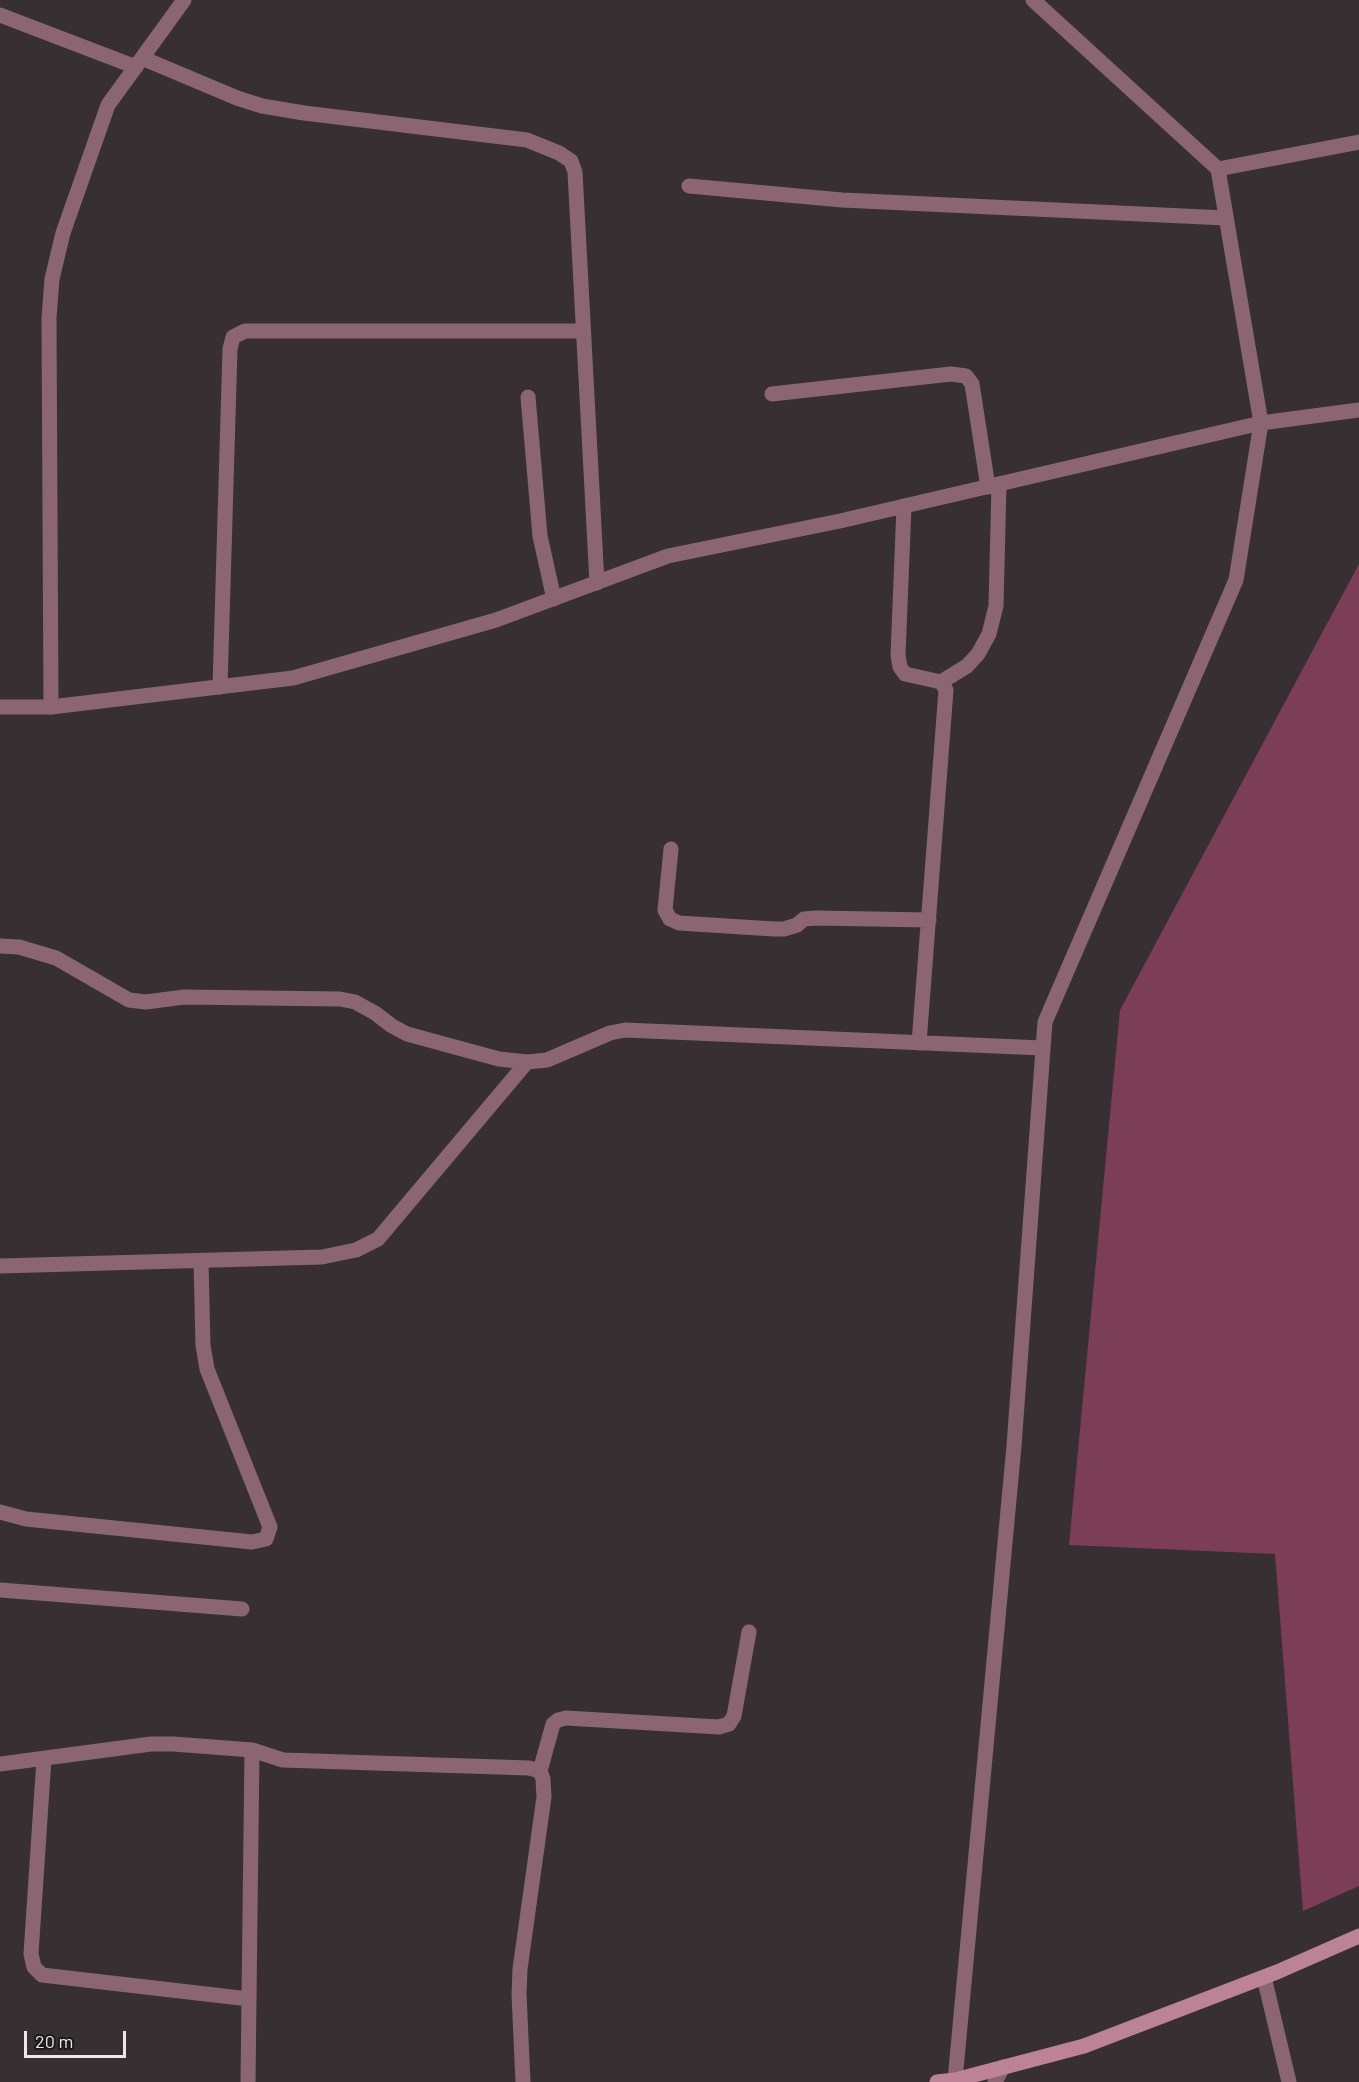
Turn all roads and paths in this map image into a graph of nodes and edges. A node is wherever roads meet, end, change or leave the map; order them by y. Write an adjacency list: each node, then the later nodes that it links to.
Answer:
1 (184, 0): 4 (street)
2 (1033, 0): 6 (street)
3 (0, 15): 4 (street)
4 (139, 63): 9 (street); 21 (street)
5 (1359, 142): 6 (street)
6 (1218, 169): 8 (street)
7 (689, 186): 8 (street)
8 (1226, 218): 13 (street)
9 (583, 331): 16 (street); 19 (street)
10 (772, 394): 14 (street)
11 (528, 397): 17 (street)
12 (1359, 410): 13 (street)
13 (1261, 423): 14 (street); 26 (street)
14 (993, 485): 15 (street); 18 (street)
15 (903, 506): 16 (street); 18 (street)
16 (597, 583): 17 (street)
17 (554, 599): 19 (street)
18 (941, 682): 23 (street)
19 (220, 687): 21 (street)
20 (0, 707): 21 (street)
21 (51, 707)
22 (670, 849): 23 (street)
23 (929, 920): 25 (street)
24 (0, 946): 27 (street)
25 (919, 1043): 26 (street); 27 (street)
26 (1042, 1048): 42 (street)
27 (527, 1062): 28 (street)
28 (201, 1261): 29 (street); 30 (street)
29 (0, 1266)
30 (0, 1512)
31 (0, 1590): 32 (street)
32 (242, 1609)
33 (749, 1632): 37 (street)
34 (252, 1750): 35 (street); 37 (street); 40 (street)
35 (44, 1759): 36 (street); 40 (street)
36 (0, 1764)
37 (540, 1771): 44 (street)
38 (1359, 1936): 39 (main road)
39 (1264, 1977): 41 (main road); 47 (street)
40 (249, 1999): 43 (street)
41 (1003, 2067): 42 (main road); 46 (street)
42 (955, 2080): 45 (main road)
43 (248, 2082)
44 (523, 2082)
45 (937, 2082)
46 (995, 2082)
47 (1289, 2082)

